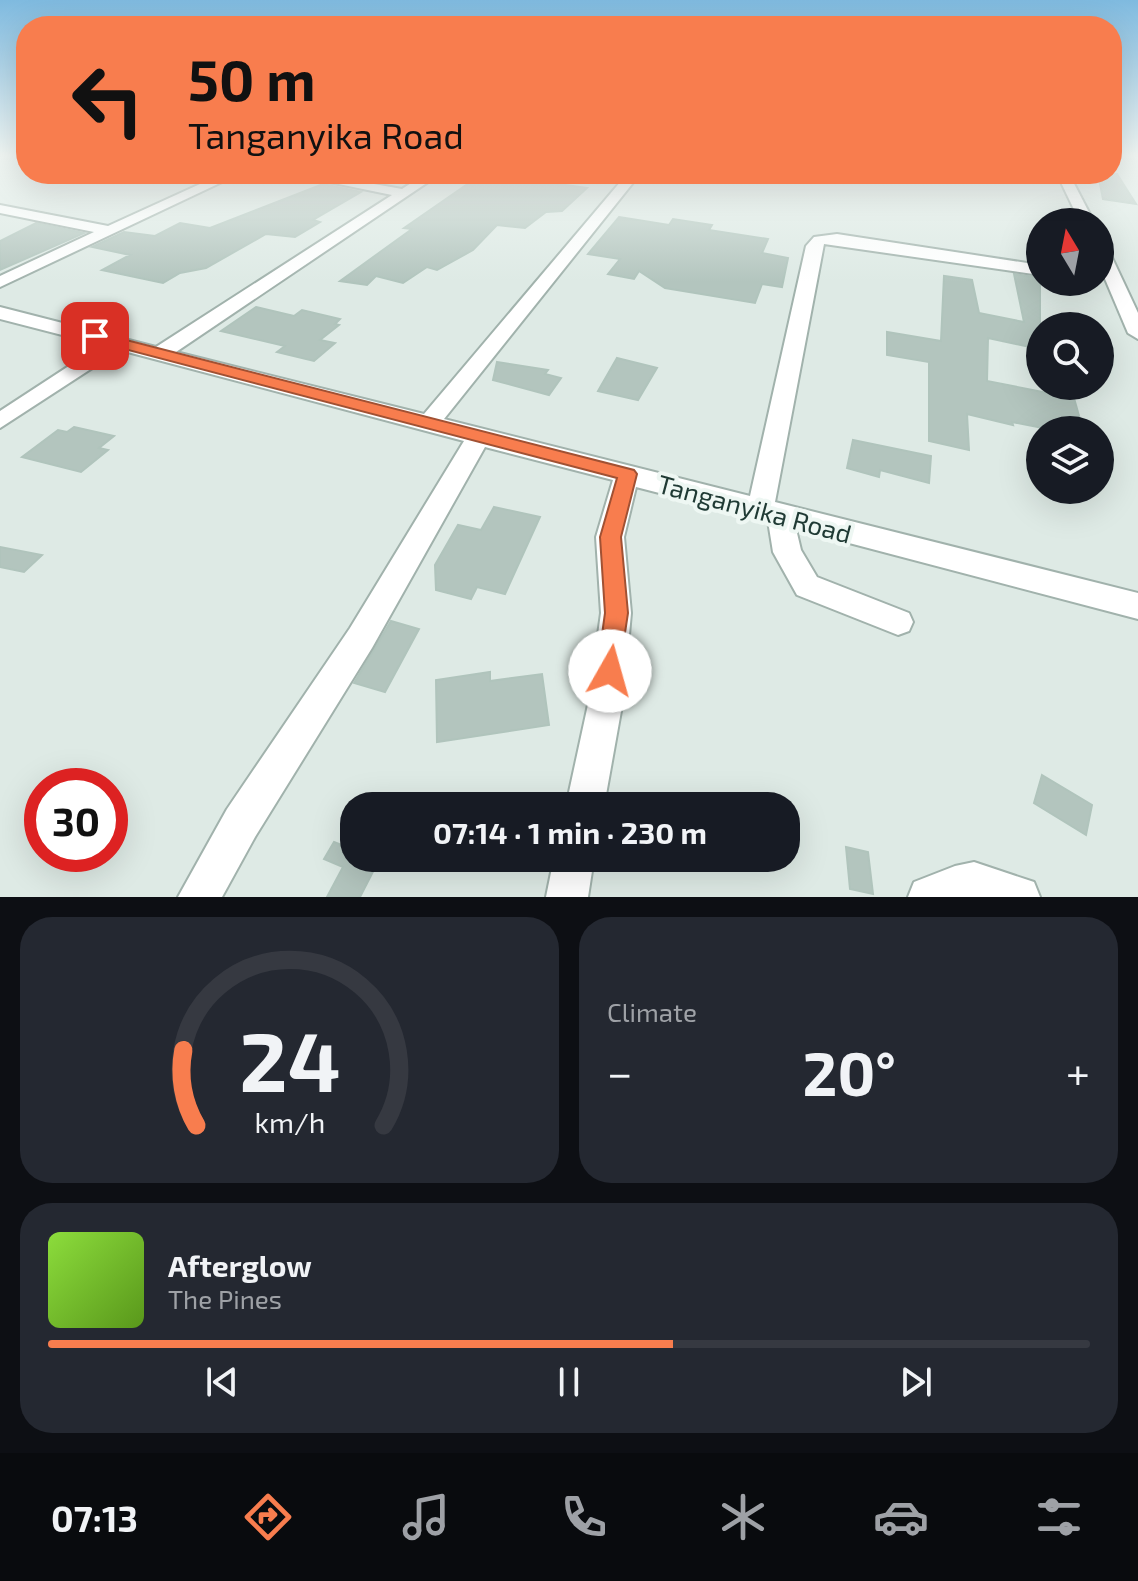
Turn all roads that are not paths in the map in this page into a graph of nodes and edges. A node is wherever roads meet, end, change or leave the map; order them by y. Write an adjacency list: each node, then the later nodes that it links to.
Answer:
1 (182, 198): 5 (street)
2 (396, 198): 14 (street)
3 (614, 198): 16 (street)
4 (0, 209): 5 (street)
5 (110, 231): 8 (street)
6 (1026, 268): 19 (street)
7 (1114, 281): 9 (street)
8 (0, 282)
9 (1138, 285)
10 (1114, 291): 12 (street)
11 (0, 313): 13 (street, Tanganyika Road)
12 (1138, 333)
13 (119, 342): 14 (street, Tanganyika Road); 15 (street)
14 (160, 353): 16 (street, Tanganyika Road)
15 (0, 421)
16 (428, 424): 17 (street, Tanganyika Road)
17 (479, 436): 18 (street, Tanganyika Road); 24 (street)
18 (627, 474): 19 (street, Tanganyika Road); 22 (street)
19 (770, 512): 20 (street, Tanganyika Road); 21 (street)
20 (1138, 606)
21 (898, 622)
22 (588, 792)
23 (571, 872): 25 (street)
24 (199, 897)
25 (567, 897)
26 (929, 897): 27 (street)
27 (1019, 897)

